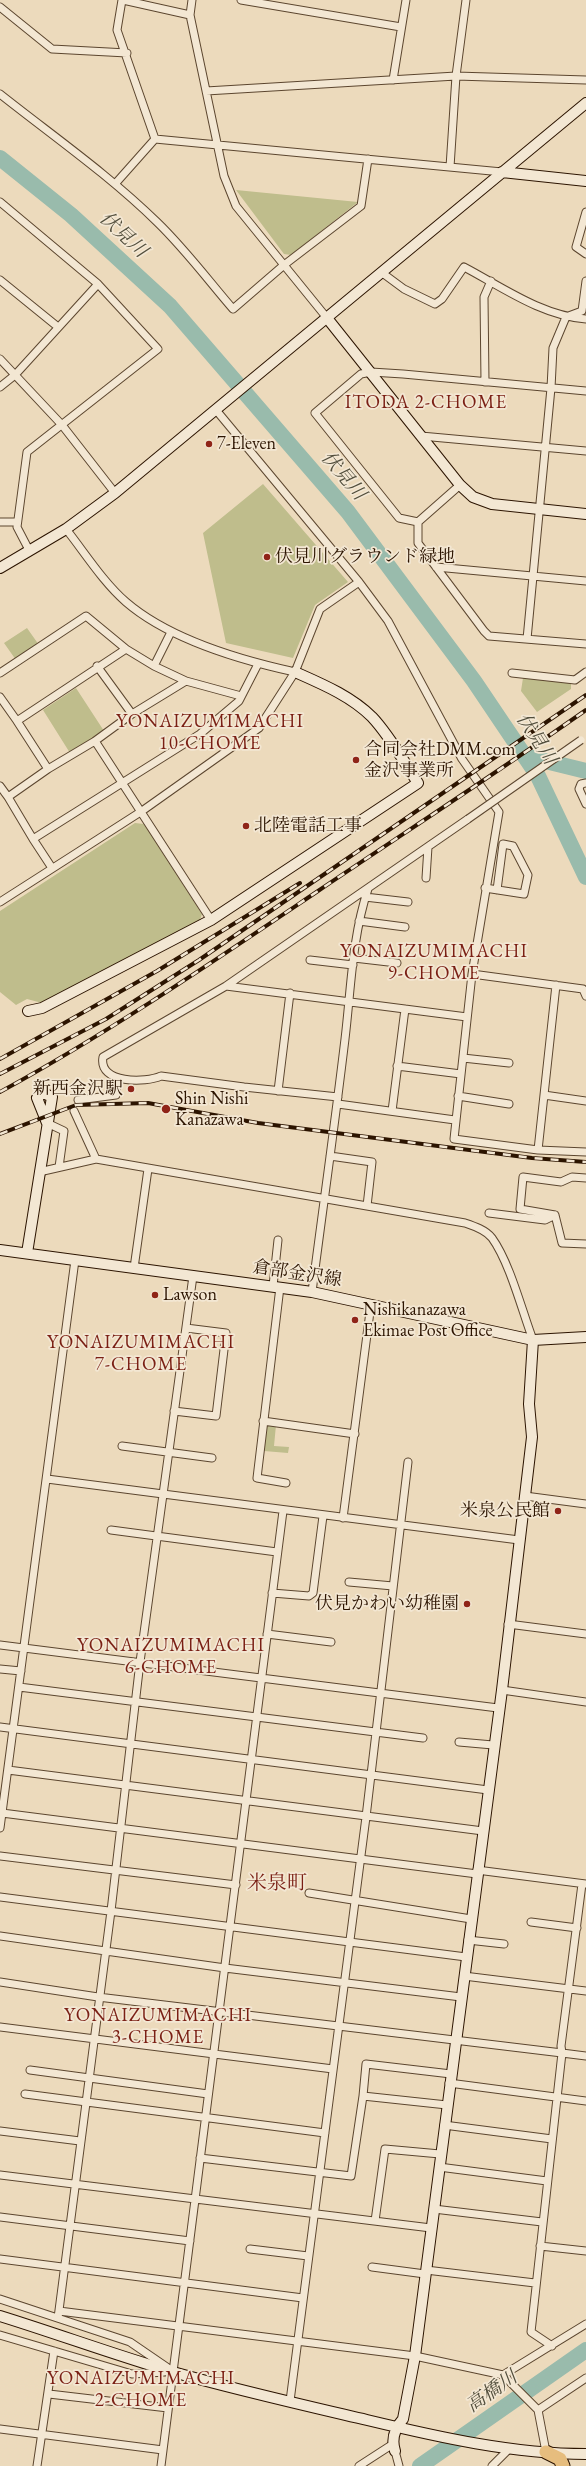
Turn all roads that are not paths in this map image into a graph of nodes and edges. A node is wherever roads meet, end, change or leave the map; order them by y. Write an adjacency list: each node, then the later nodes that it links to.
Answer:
1 (122, 0): 7 (street); 9 (street)
2 (192, 0): 7 (street)
3 (241, 0): 8 (street)
4 (406, 0): 8 (street)
5 (466, 0): 10 (street)
6 (0, 7): 9 (street)
7 (190, 15): 13 (street)
8 (401, 27): 11 (street)
9 (127, 53): 16 (street)
10 (456, 76): 11 (street); 12 (street); 19 (street)
11 (393, 80): 13 (street)
12 (586, 80)
13 (206, 91): 17 (street)
14 (0, 94): 22 (street)
15 (586, 103): 20 (street)
16 (155, 139): 17 (street); 22 (street)
17 (218, 145): 18 (street); 26 (street)
18 (368, 159): 19 (street); 26 (street)
19 (450, 167): 20 (street)
20 (502, 172): 21 (street); 27 (street)
21 (586, 181)
22 (115, 184): 26 (street)
23 (0, 202): 31 (street)
24 (586, 212): 25 (street)
25 (586, 254)
26 (284, 265): 33 (street)
27 (381, 272): 29 (street); 33 (street)
28 (0, 280): 35 (street)
29 (491, 281): 32 (street); 39 (street)
30 (586, 281): 32 (street)
31 (98, 284): 35 (street); 44 (street)
32 (566, 317): 34 (street); 41 (street)
33 (326, 318): 37 (street); 43 (street)
34 (586, 319)
35 (58, 327): 38 (street)
36 (0, 359): 38 (street)
37 (371, 372): 39 (street); 45 (street); 54 (street)
38 (15, 375): 40 (street); 44 (street)
39 (485, 382): 41 (street)
40 (0, 387)
41 (552, 388): 42 (street); 46 (street)
42 (586, 391)
43 (218, 408): 49 (street); 61 (street)
44 (62, 425): 49 (street); 53 (street)
45 (421, 436): 46 (street); 48 (street)
46 (545, 448): 47 (street); 50 (street)
47 (586, 451)
48 (460, 485): 50 (street); 54 (street)
49 (115, 493): 55 (street)
50 (538, 510): 51 (street); 59 (street)
51 (586, 514)
52 (0, 522): 53 (street)
53 (17, 522): 56 (street)
54 (418, 522): 57 (street)
55 (66, 529): 56 (street); 62 (street)
56 (29, 550): 58 (street)
57 (436, 567): 59 (street); 63 (street)
58 (0, 568)
59 (532, 576): 60 (street); 63 (street)
60 (586, 581)
61 (359, 582): 69 (street); 91 (street)
62 (171, 632): 66 (street); 68 (street)
63 (527, 639): 64 (street)
64 (586, 644)
65 (126, 649): 67 (street); 68 (street); 71 (street)
66 (258, 664): 69 (street); 75 (street)
67 (97, 666): 76 (street); 77 (street)
68 (154, 666): 73 (street)
69 (295, 672): 86 (street); 97 (street)
70 (586, 672): 72 (street)
71 (0, 673)
72 (512, 673)
73 (186, 681): 75 (street); 76 (street)
74 (0, 696): 77 (street)
75 (241, 696): 81 (street)
76 (132, 714): 79 (street)
77 (17, 721): 80 (street)
78 (584, 739): 88 (street, bridge)
79 (95, 741): 80 (street); 81 (street)
80 (48, 769): 84 (street)
81 (123, 783): 86 (street); 87 (street)
82 (586, 783): 85 (street)
83 (0, 786): 84 (street)
84 (8, 797): 87 (street)
85 (586, 804)
86 (142, 811): 89 (street); 97 (street)
87 (33, 839): 89 (street)
88 (428, 847): 90 (street); 92 (street)
89 (52, 868): 95 (street)
90 (426, 878)
91 (485, 888): 93 (street); 103 (street)
92 (368, 889): 94 (street); 105 (street)
93 (497, 890): 93 (street)
94 (365, 897): 96 (street); 98 (street)
95 (0, 902)
96 (408, 902)
97 (211, 920): 110 (street)
98 (360, 921): 99 (street); 101 (street)
99 (405, 927)
100 (310, 960): 101 (street)
101 (354, 961): 102 (street); 108 (street)
102 (397, 963)
103 (472, 974): 104 (street); 111 (street)
104 (556, 985): 107 (street); 118 (street)
105 (226, 986): 106 (street); 116 (street)
106 (290, 993): 108 (street); 117 (street)
107 (586, 996)
108 (350, 1002): 109 (street); 121 (street)
109 (405, 1009): 111 (street); 114 (street)
110 (28, 1011)
111 (468, 1017): 112 (street)
112 (463, 1058): 113 (street); 115 (street)
113 (509, 1063)
114 (397, 1066): 115 (street); 125 (street)
115 (461, 1074): 119 (street)
116 (117, 1079): 117 (street); 120 (street)
117 (278, 1091): 121 (street)
118 (544, 1095): 122 (street); 128 (street)
119 (458, 1096): 123 (street); 126 (street)
120 (78, 1100)
121 (338, 1100): 125 (street); 130 (street)
122 (586, 1100)
123 (509, 1104)
124 (74, 1111): 131 (street)
125 (392, 1111): 126 (street)
126 (455, 1120): 128 (street)
127 (47, 1122): 132 (street); 134 (street)
128 (538, 1150): 129 (street)
129 (586, 1152)
130 (330, 1156): 136 (street); 137 (street)
131 (96, 1159): 132 (street); 133 (street)
132 (59, 1167): 134 (street)
133 (148, 1169): 136 (street); 145 (street)
134 (39, 1172): 143 (street)
135 (586, 1178): 139 (street)
136 (324, 1199): 137 (street); 148 (street)
137 (367, 1206): 152 (street)
138 (489, 1213): 139 (street)
139 (555, 1215): 141 (street)
140 (278, 1240): 147 (street)
141 (586, 1244)
142 (0, 1250): 143 (street, 倉部金沢線)
143 (26, 1253): 144 (street, 倉部金沢線)
144 (75, 1260): 145 (street, 倉部金沢線); 160 (street)
145 (134, 1268): 146 (street, 倉部金沢線)
146 (193, 1276): 147 (street, 倉部金沢線); 150 (street)
147 (277, 1287): 148 (street, 倉部金沢線); 154 (street)
148 (312, 1292): 149 (street, 倉部金沢線)
149 (371, 1304): 152 (street, 倉部金沢線); 155 (street)
150 (186, 1328): 153 (street); 153 (street)
151 (586, 1337): 152 (street, 倉部金沢線)
152 (533, 1340): 163 (street)
153 (174, 1411): 157 (street)
154 (263, 1421): 155 (street); 161 (street)
155 (355, 1434): 167 (street)
156 (122, 1446): 157 (street)
157 (168, 1452): 158 (street); 162 (street)
158 (212, 1458)
159 (408, 1462): 168 (street)
160 (46, 1479): 162 (street); 181 (street)
161 (286, 1483)
162 (162, 1494): 165 (street); 170 (street)
163 (524, 1496): 164 (street); 171 (street)
164 (586, 1504)
165 (283, 1511): 166 (street); 172 (street)
166 (323, 1516): 167 (street); 175 (street)
167 (343, 1518): 168 (street)
168 (400, 1526): 171 (street); 174 (street)
169 (111, 1530): 170 (street)
170 (157, 1535): 172 (street); 182 (street)
171 (519, 1540): 176 (street)
172 (277, 1552): 175 (street)
173 (349, 1582): 174 (street)
174 (393, 1586): 188 (street)
175 (272, 1592): 177 (street)
176 (508, 1624): 178 (street); 187 (street)
177 (267, 1634): 179 (street); 185 (street)
178 (586, 1634)
179 (331, 1642)
180 (0, 1645): 181 (street)
181 (24, 1647): 182 (street); 184 (street)
182 (140, 1662): 185 (street); 190 (street)
183 (0, 1669): 184 (street)
184 (21, 1671): 186 (street)
185 (262, 1678): 188 (street); 192 (street)
186 (19, 1687): 190 (street); 194 (street)
187 (502, 1690): 189 (street); 191 (street)
188 (380, 1693): 191 (street); 195 (street)
189 (586, 1702)
190 (135, 1703): 192 (street); 198 (street)
191 (498, 1708): 199 (street)
192 (256, 1718): 195 (street); 200 (street)
193 (0, 1727): 194 (street)
194 (13, 1729): 198 (street); 201 (street)
195 (376, 1732): 196 (street); 202 (street)
196 (423, 1738)
197 (459, 1742): 199 (street)
198 (130, 1744): 200 (street); 204 (street)
199 (494, 1745): 205 (street)
200 (250, 1760): 202 (street); 206 (street)
201 (8, 1770): 203 (street); 204 (street)
202 (371, 1775): 205 (street); 208 (street)
203 (3, 1782): 207 (street)
204 (126, 1786): 206 (street); 210 (street)
205 (488, 1790): 211 (street)
206 (246, 1802): 208 (street); 212 (street)
207 (2, 1813): 209 (street); 210 (street)
208 (366, 1817): 211 (street); 214 (street)
209 (0, 1828)
210 (121, 1830): 212 (street); 215 (street)
211 (482, 1831): 216 (street)
212 (241, 1844): 214 (street); 218 (street)
213 (0, 1856): 215 (street)
214 (360, 1859): 216 (street); 221 (street)
215 (115, 1869): 218 (street); 222 (street)
216 (477, 1872): 217 (street); 223 (street)
217 (584, 1884): 226 (street)
218 (236, 1885): 225 (street)
219 (309, 1893): 221 (street)
220 (0, 1897): 222 (street)
221 (355, 1900): 223 (street); 229 (street)
222 (111, 1911): 225 (street); 231 (street)
223 (470, 1919): 228 (street)
224 (531, 1922): 226 (street)
225 (230, 1926): 229 (street); 233 (street)
226 (577, 1928): 237 (street)
227 (0, 1936): 231 (street)
228 (468, 1940): 230 (street); 232 (street)
229 (349, 1941): 232 (street); 236 (street)
230 (504, 1944)
231 (105, 1952): 233 (street); 239 (street)
232 (466, 1957): 234 (street)
233 (225, 1968): 236 (street); 241 (street)
234 (464, 1976): 237 (street); 240 (street)
235 (0, 1982): 239 (street)
236 (343, 1982): 240 (street); 242 (street)
237 (569, 1990): 238 (street); 247 (street)
238 (586, 1991)
239 (98, 1996): 241 (street); 244 (street)
240 (461, 1997): 245 (street)
241 (219, 2012): 242 (street); 246 (street)
242 (339, 2026): 245 (street); 249 (street)
243 (0, 2027): 244 (street)
244 (93, 2038): 246 (street); 251 (street)
245 (455, 2040): 247 (street); 252 (street)
246 (213, 2053): 249 (street); 254 (street)
247 (562, 2053): 248 (street); 256 (street)
248 (586, 2056)
249 (333, 2069): 263 (street)
250 (30, 2070): 251 (street)
251 (89, 2077): 254 (street); 257 (street)
252 (450, 2079): 255 (street); 256 (street); 259 (street)
253 (25, 2094): 257 (street)
254 (208, 2094): 260 (street)
255 (363, 2096): 259 (street); 269 (street)
256 (557, 2097): 258 (street); 264 (street)
257 (85, 2102): 260 (street); 265 (street)
258 (586, 2102)
259 (447, 2105): 261 (street)
260 (206, 2117): 263 (street); 267 (street)
261 (444, 2125): 264 (street); 266 (street)
262 (0, 2131): 265 (street)
263 (325, 2133): 269 (street)
264 (552, 2139): 271 (street)
265 (80, 2141): 272 (street)
266 (440, 2154): 268 (street); 277 (street)
267 (200, 2158): 269 (street); 273 (street)
268 (439, 2167): 271 (street); 274 (street)
269 (319, 2173): 275 (street)
270 (0, 2175): 272 (street)
271 (547, 2181): 278 (street)
272 (75, 2185): 273 (street); 279 (street)
273 (195, 2200): 275 (street); 281 (street)
274 (434, 2209): 278 (street); 280 (street)
275 (314, 2214): 277 (street); 285 (street)
276 (0, 2217): 279 (street)
277 (375, 2221): 280 (street)
278 (542, 2222): 282 (street)
279 (70, 2226): 281 (street); 287 (street)
280 (431, 2228): 289 (street)
281 (190, 2241): 290 (street)
282 (540, 2246): 284 (street); 291 (street)
283 (250, 2249): 285 (street)
284 (586, 2251)
285 (308, 2256): 292 (street)
286 (0, 2259): 287 (street)
287 (64, 2267): 290 (street); 294 (street)
288 (372, 2268): 289 (street)
289 (426, 2272): 291 (street); 303 (street)
290 (185, 2283): 292 (street); 298 (street)
291 (535, 2284): 301 (street)
292 (303, 2298): 300 (street)
293 (0, 2299): 296 (street)
294 (59, 2310): 296 (street); 298 (street)
295 (0, 2316): 304 (street)
296 (58, 2318): 304 (street)
297 (586, 2324): 301 (street)
298 (180, 2325): 300 (street); 304 (street)
299 (0, 2335): 302 (street)
300 (297, 2340): 303 (street); 308 (street)
301 (552, 2346): 305 (street)
302 (54, 2351): 304 (street); 307 (street)
303 (415, 2356): 305 (street); 311 (street)
304 (173, 2371): 308 (street); 309 (street)
305 (503, 2376): 310 (street)
306 (585, 2380): 310 (street)
307 (49, 2394): 309 (street); 313 (street)
308 (290, 2401): 311 (street)
309 (168, 2408): 316 (street)
310 (536, 2409): 317 (street)
311 (396, 2427): 314 (street); 315 (street)
312 (0, 2429): 313 (street)
313 (42, 2434): 316 (street); 319 (street)
314 (394, 2447): 321 (street); 322 (street)
315 (510, 2448): 317 (street); 323 (street)
316 (163, 2450): 320 (street)
317 (546, 2452): 318 (street); 324 (highway)
318 (586, 2454)
319 (37, 2466)
320 (161, 2466)
321 (359, 2466)
322 (399, 2466)
323 (492, 2466)
324 (563, 2466)

